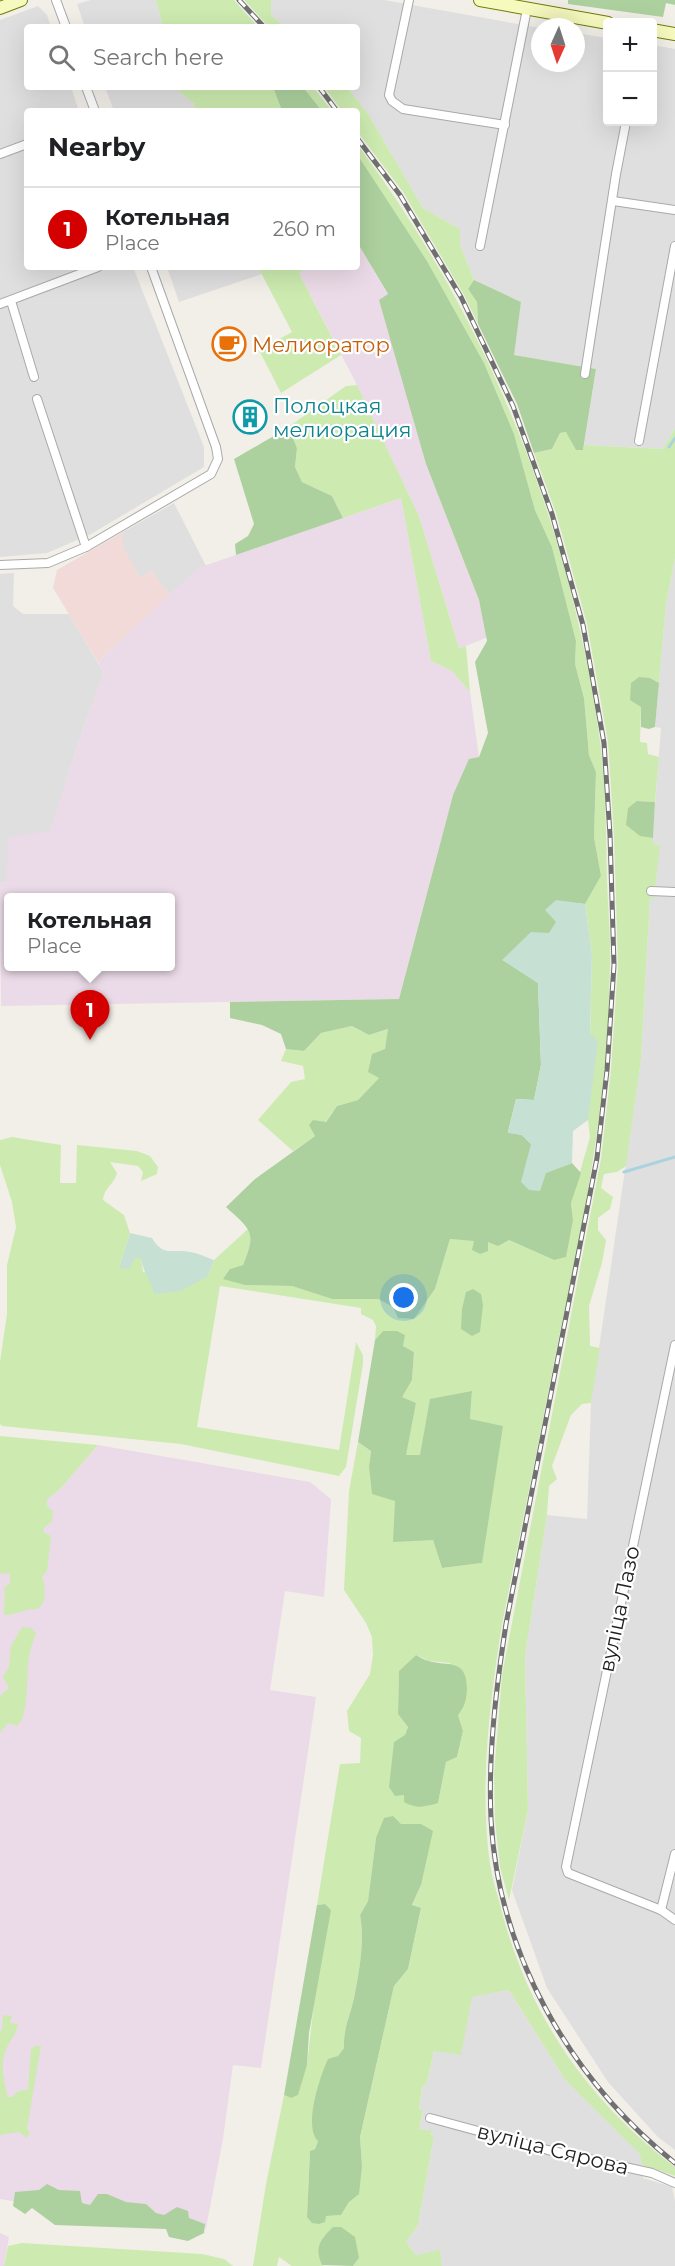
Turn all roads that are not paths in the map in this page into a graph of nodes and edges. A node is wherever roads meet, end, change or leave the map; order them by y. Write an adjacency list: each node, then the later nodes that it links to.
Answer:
1 (21, 0): 5 (street)
2 (56, 0): 8 (street)
3 (409, 0): 13 (street)
4 (480, 0): 6 (street)
5 (0, 8)
6 (527, 9): 7 (street); 13 (street)
7 (603, 22)
8 (65, 24)
9 (657, 31): 10 (street)
10 (675, 34)
11 (88, 90): 12 (street)
12 (94, 108)
13 (505, 125): 19 (street)
14 (625, 126): 17 (street)
15 (24, 145): 16 (street)
16 (0, 154)
17 (613, 201): 18 (street); 25 (street)
18 (675, 210)
19 (480, 246)
20 (675, 246): 28 (street)
21 (90, 270): 23 (street)
22 (152, 270): 29 (street)
23 (11, 301): 24 (street); 26 (street)
24 (0, 304)
25 (585, 374)
26 (34, 377)
27 (37, 399): 29 (street)
28 (639, 441)
29 (86, 547): 30 (street)
30 (0, 565)
31 (651, 891): 32 (street)
32 (675, 892)
33 (675, 1345): 35 (street, вуліца Лазо)
34 (675, 1386): 35 (street)
35 (665, 1388): 37 (street, вуліца Лазо)
36 (675, 1854): 37 (street)
37 (661, 1910): 38 (street)
38 (675, 1920)
39 (430, 2118): 40 (street, вуліца Сярова)
40 (675, 2183)

